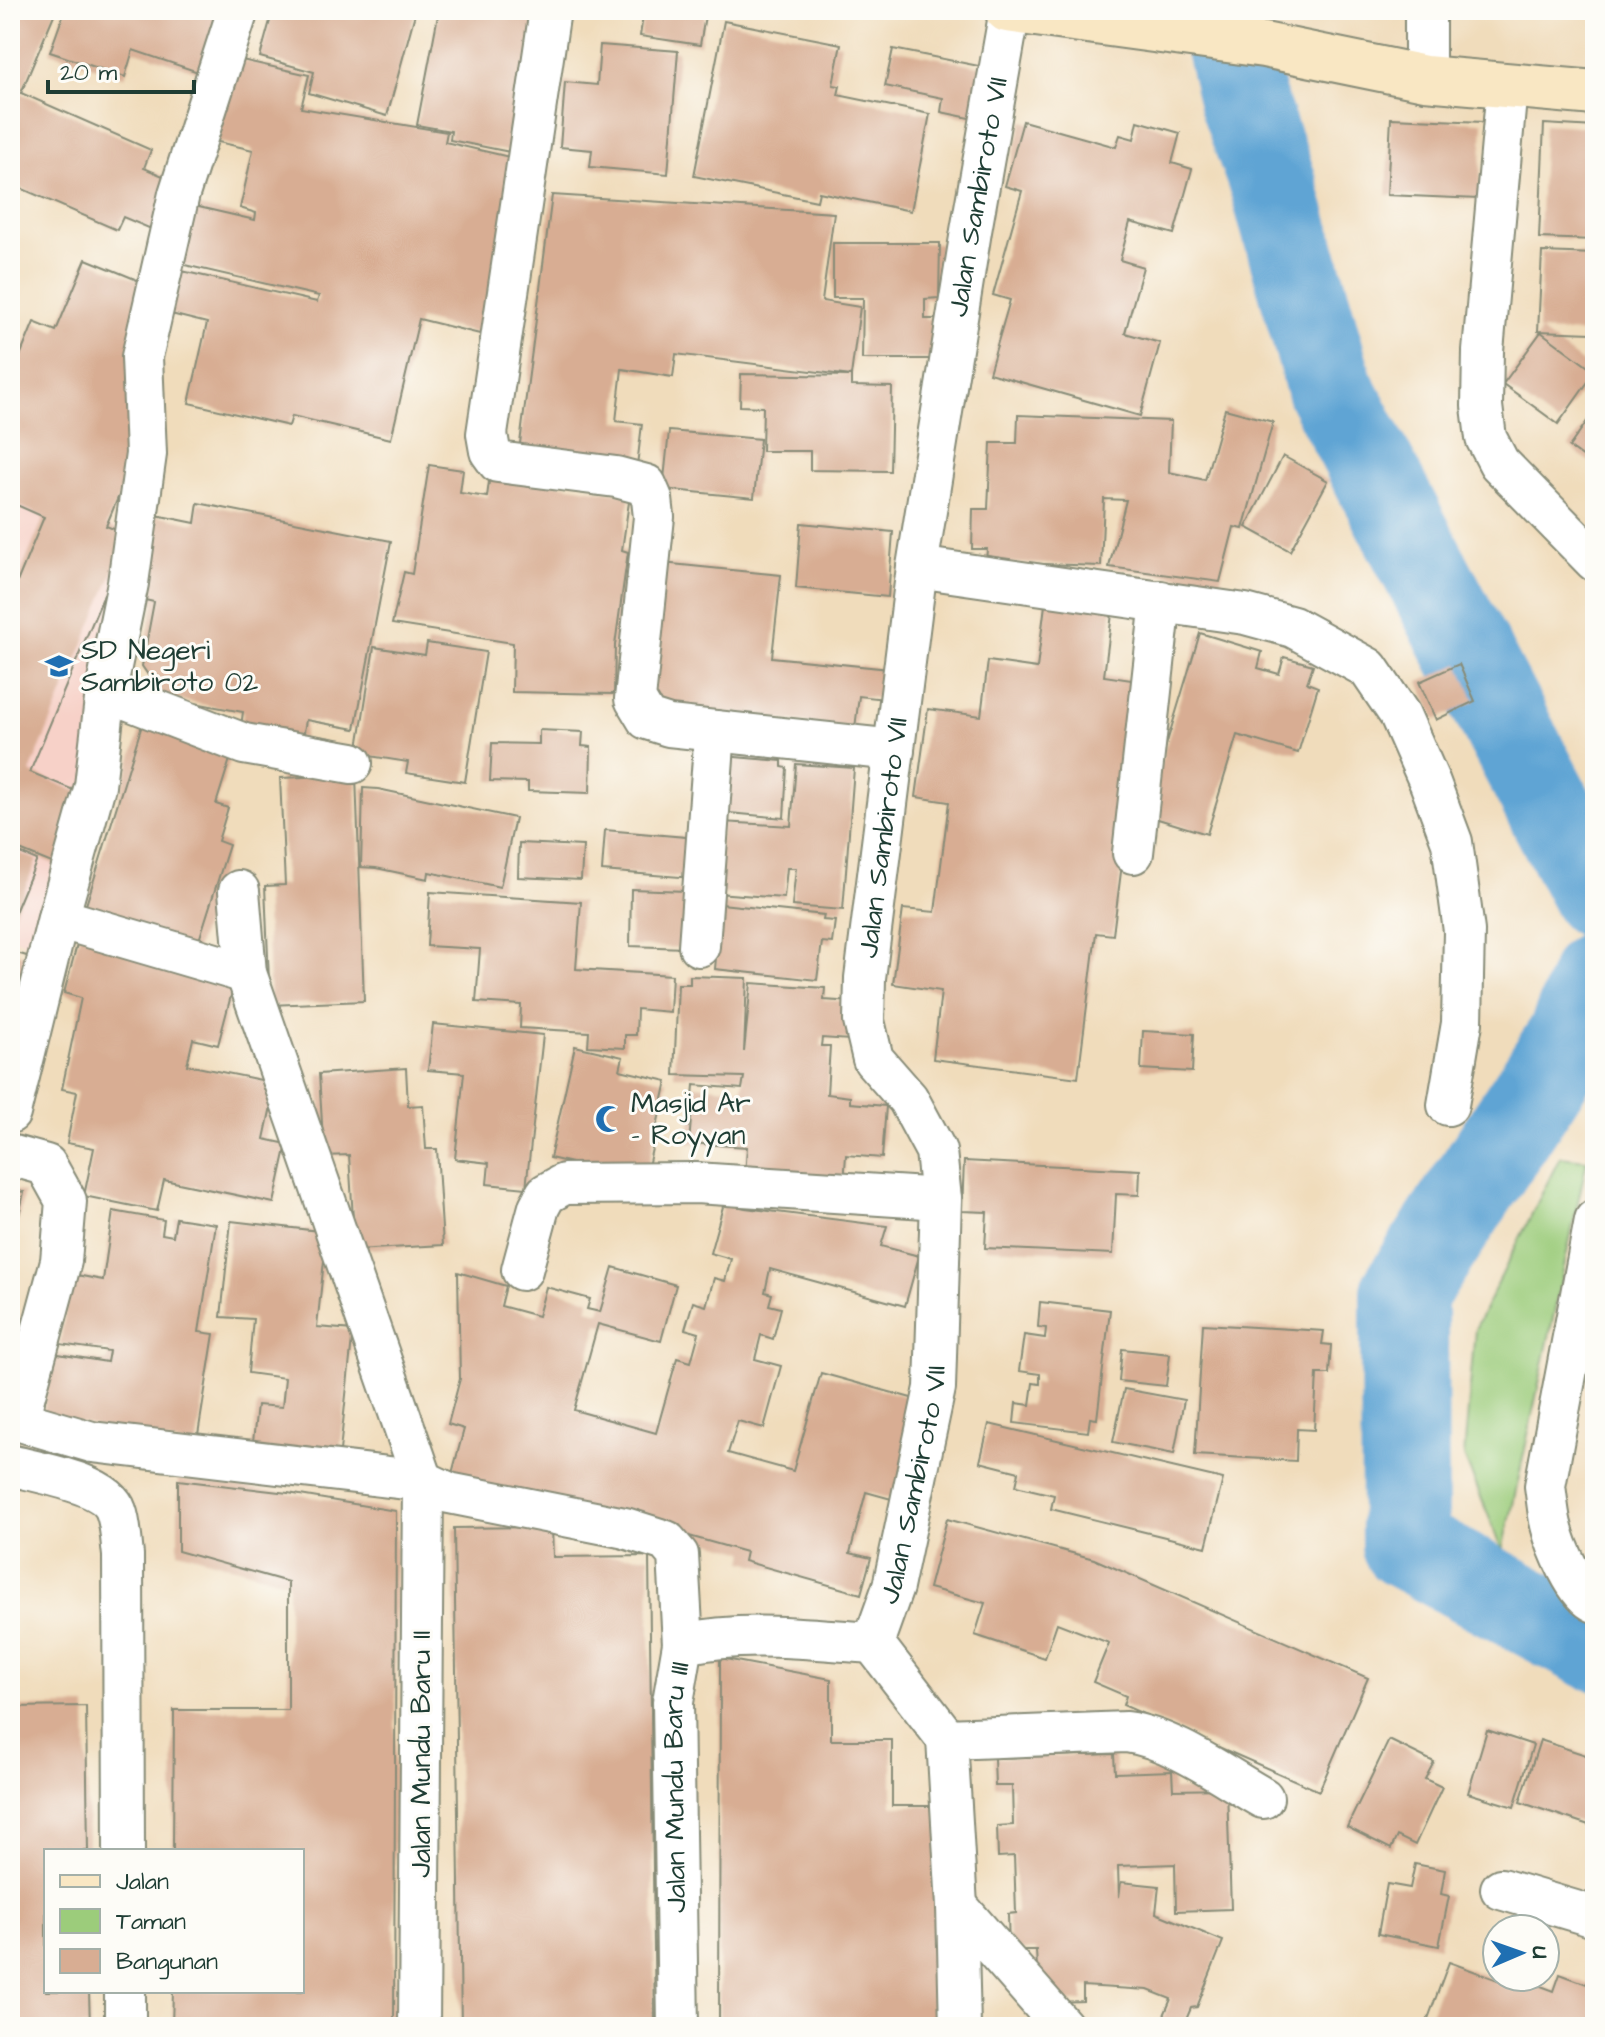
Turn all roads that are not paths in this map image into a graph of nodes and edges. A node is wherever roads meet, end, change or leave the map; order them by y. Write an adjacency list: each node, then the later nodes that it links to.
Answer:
1 (238, 10): 11 (street)
2 (550, 10): 12 (street)
3 (1008, 10): 5 (main road); 9 (street, Jalan Sambiroto VII)
4 (1425, 10): 5 (street)
5 (1425, 78): 6 (main road)
6 (1507, 87): 7 (main road); 8 (street)
7 (1595, 93)
8 (1595, 561)
9 (917, 567): 10 (street); 13 (street, Jalan Sambiroto VII)
10 (1161, 601): 15 (street); 20 (street)
11 (106, 691): 14 (street); 17 (street)
12 (715, 731): 13 (street); 18 (street)
13 (894, 750): 23 (street, Jalan Sambiroto VII)
14 (352, 763)
15 (1133, 853)
16 (239, 891): 19 (street, Jalan Mundu Baru II)
17 (58, 918): 19 (street); 21 (street)
18 (699, 946)
19 (246, 973): 29 (street, Jalan Mundu Baru II)
20 (1448, 1105)
21 (10, 1113)
22 (10, 1155): 27 (street)
23 (941, 1199): 25 (street); 31 (street, Jalan Sambiroto VII)
24 (1595, 1220): 26 (street)
25 (522, 1270)
26 (1584, 1337): 30 (street)
27 (14, 1419): 29 (street)
28 (10, 1465): 35 (street)
29 (423, 1481): 32 (street); 41 (street, Jalan Mundu Baru II)
30 (1595, 1602)
31 (873, 1643): 32 (street, Jalan Mundu Baru III); 33 (street)
32 (683, 1644): 42 (street, Jalan Mundu Baru III)
33 (947, 1739): 34 (street); 37 (street)
34 (1263, 1798)
35 (124, 1849)
36 (1501, 1889): 38 (street)
37 (957, 1906): 43 (street); 44 (street)
38 (1595, 1917)
39 (125, 1993): 40 (street)
40 (125, 2027)
41 (419, 2027)
42 (678, 2027)
43 (960, 2027)
44 (1063, 2027)

